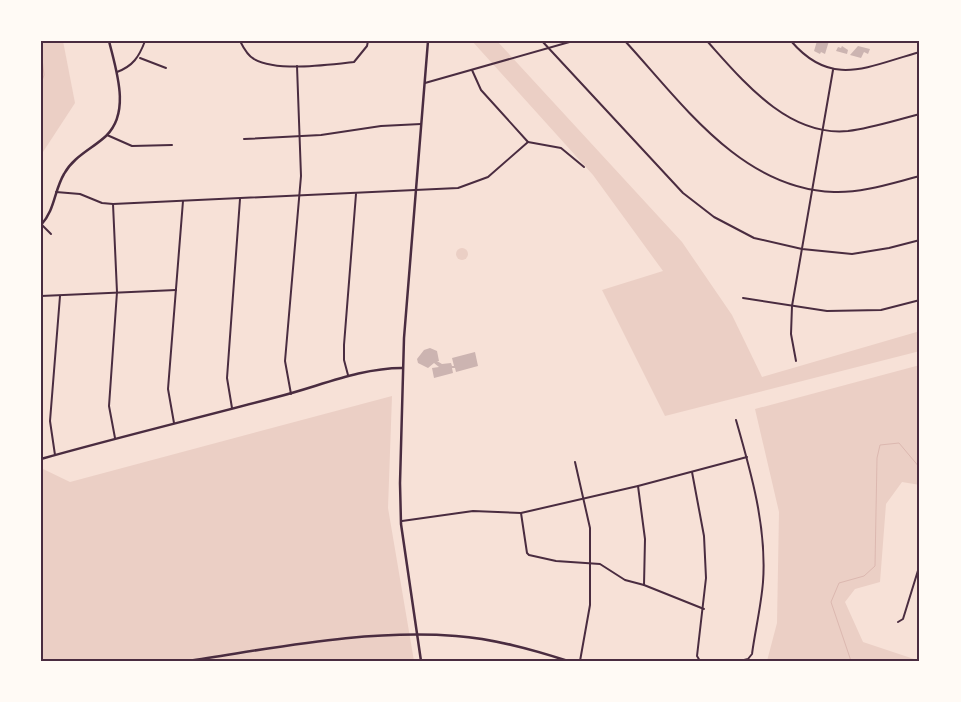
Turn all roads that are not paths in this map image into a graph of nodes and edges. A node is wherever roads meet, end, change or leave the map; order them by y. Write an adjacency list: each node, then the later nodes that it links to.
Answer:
1 (109, 41): 18 (street)
2 (145, 41): 13 (street)
3 (240, 41): 14 (street)
4 (368, 41): 14 (street)
5 (428, 41): 19 (street)
6 (542, 41): 11 (street)
7 (573, 41): 11 (street)
8 (625, 41): 30 (street)
9 (707, 41): 22 (street)
10 (791, 41): 17 (street)
11 (548, 48): 16 (street); 41 (street)
12 (920, 52): 17 (street)
13 (139, 57): 15 (street); 18 (street)
14 (297, 66): 24 (street)
15 (166, 68)
16 (472, 70): 19 (street); 26 (street)
17 (833, 70): 22 (street)
18 (117, 72): 23 (street)
19 (425, 83): 21 (street)
20 (920, 114): 22 (street)
21 (421, 124): 24 (street); 31 (street)
22 (823, 129): 30 (street)
23 (107, 135): 27 (street); 32 (street)
24 (300, 136): 25 (street); 34 (street)
25 (244, 139)
26 (528, 142): 28 (street); 31 (street)
27 (172, 145)
28 (584, 167)
29 (920, 176): 30 (street)
30 (812, 189): 41 (street)
31 (415, 190): 33 (street); 50 (street)
32 (56, 192): 37 (street); 38 (street)
33 (356, 194): 34 (street); 51 (street)
34 (299, 197): 35 (street); 52 (street)
35 (240, 199): 36 (street); 53 (street)
36 (183, 201): 37 (street); 42 (street)
37 (113, 204): 43 (street)
38 (42, 225): 39 (street)
39 (51, 234)
40 (920, 240): 41 (street)
41 (802, 249): 48 (street)
42 (176, 290): 43 (street); 55 (street)
43 (117, 292): 45 (street); 56 (street)
44 (41, 296): 45 (street)
45 (60, 296): 57 (street)
46 (743, 298): 48 (street)
47 (920, 300): 48 (street)
48 (792, 306): 49 (street)
49 (796, 361)
50 (402, 368): 51 (street); 65 (street)
51 (348, 376): 52 (street)
52 (291, 394): 53 (street)
53 (233, 409): 55 (street)
54 (736, 420): 58 (street)
55 (174, 424): 56 (street)
56 (115, 439): 57 (street)
57 (55, 455): 59 (street)
58 (747, 457): 61 (street); 78 (street)
59 (41, 459)
60 (575, 462): 63 (street)
61 (692, 472): 62 (street); 70 (street)
62 (638, 486): 63 (street); 69 (street)
63 (584, 498): 64 (street); 66 (street)
64 (521, 513): 65 (street); 66 (street)
65 (401, 521): 72 (street)
66 (590, 562): 69 (street); 76 (street)
67 (920, 564): 68 (street)
68 (919, 571): 71 (street)
69 (644, 585): 70 (street)
70 (704, 609): 77 (street)
71 (898, 622)
72 (416, 634): 73 (street); 74 (street); 75 (street)
73 (187, 661)
74 (421, 661)
75 (568, 661)
76 (580, 661)
77 (700, 661)
78 (740, 661)

